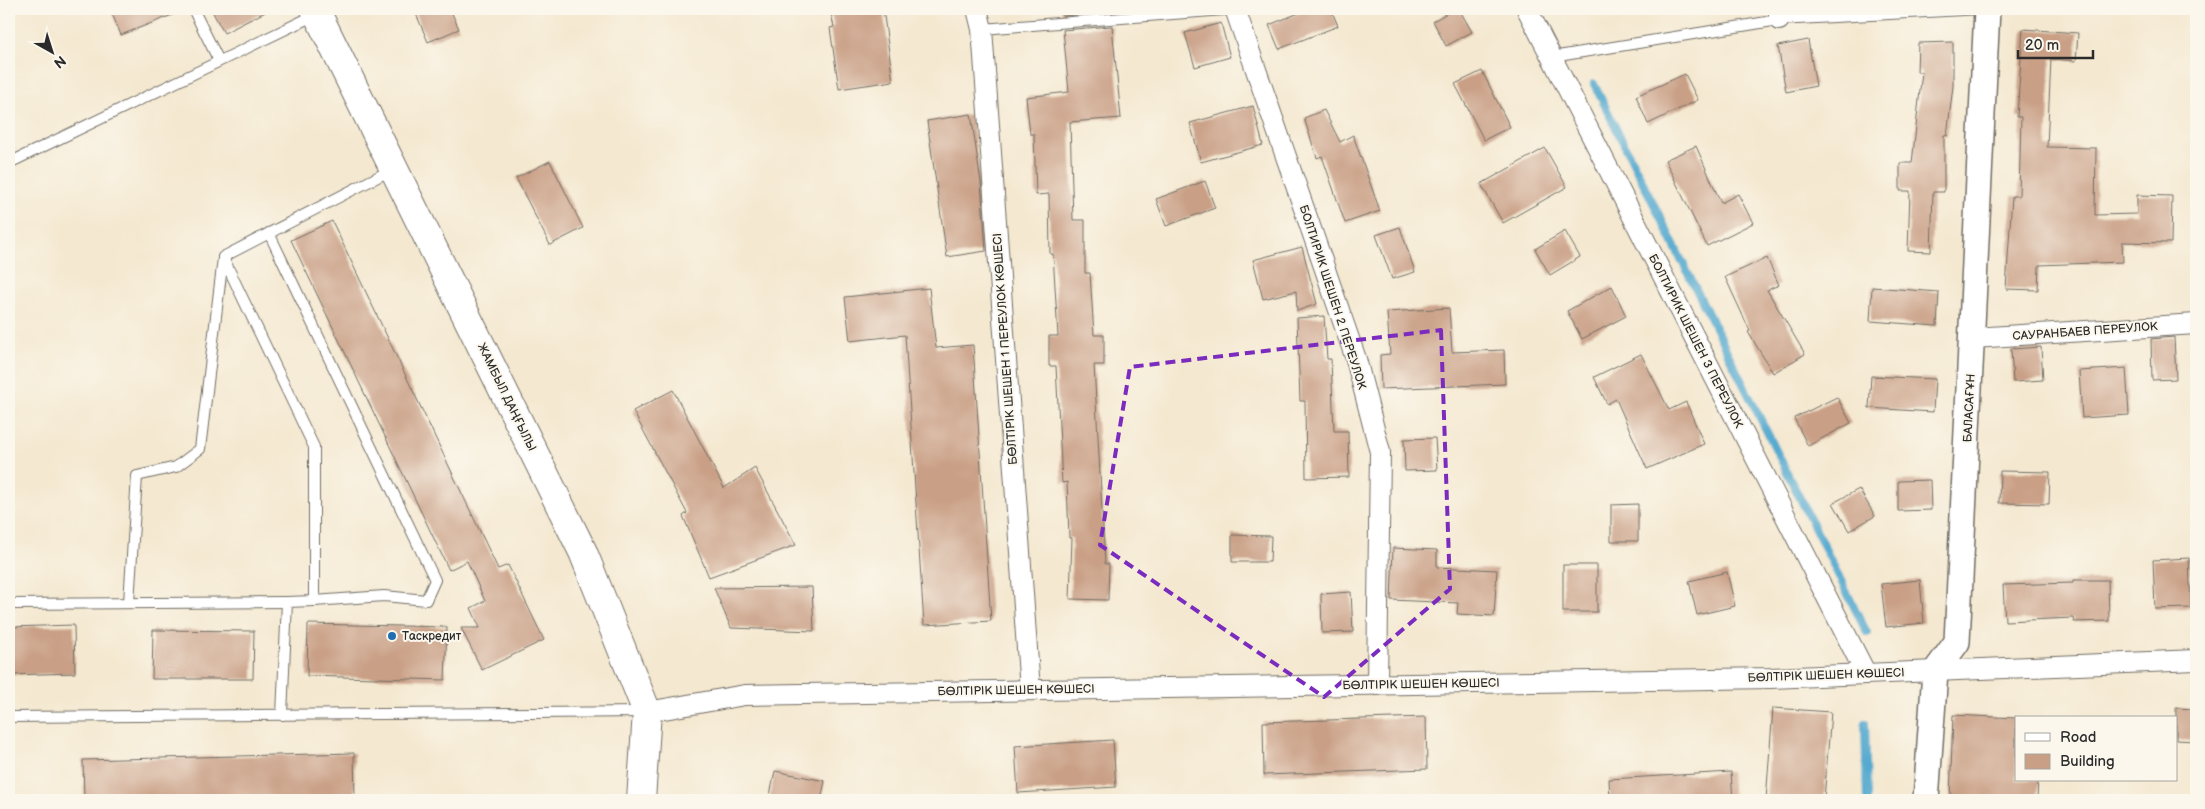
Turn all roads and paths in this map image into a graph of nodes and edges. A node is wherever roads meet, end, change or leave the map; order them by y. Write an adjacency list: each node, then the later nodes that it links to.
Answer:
1 (193, 9): 11 (lane)
2 (977, 9): 9 (street, БӨЛТІРІК ШЕШЕН 1 ПЕРЕУЛОК КӨШЕСІ)
3 (1237, 9): 9 (lane); 25 (street, БОЛТИРИК ШЕШЕН 2 ПЕРЕУЛОК)
4 (1527, 9): 10 (street, БОЛТИРИК ШЕШЕН 3 ПЕРЕУЛОК)
5 (1982, 9): 8 (lane)
6 (1987, 9): 17 (street, БАЛАСАҒҰН)
7 (316, 11): 11 (lane); 13 (main road, ЖАМБЫЛ ДАҢҒЫЛЫ)
8 (1779, 14): 10 (lane)
9 (982, 29): 26 (street, БӨЛТІРІК ШЕШЕН 1 ПЕРЕУЛОК КӨШЕСІ)
10 (1552, 57): 24 (street, БОЛТИРИК ШЕШЕН 3 ПЕРЕУЛОК)
11 (219, 61): 12 (lane)
12 (9, 163)
13 (394, 168): 14 (lane); 27 (main road, ЖАМБЫЛ ДАҢҒЫЛЫ)
14 (269, 233): 15 (lane); 18 (lane)
15 (223, 257): 18 (lane); 20 (lane)
16 (2196, 324): 17 (street, САУРАНБАЕВ ПЕРЕУЛОК)
17 (1973, 338): 23 (street, БАЛАСАҒҰН)
18 (314, 601): 19 (lane)
19 (287, 602): 20 (lane); 28 (lane)
20 (129, 603): 21 (lane)
21 (9, 604)
22 (2196, 660): 23 (street, БӨЛТІРІК ШЕШЕН КӨШЕСІ)
23 (1935, 672): 24 (street, БӨЛТІРІК ШЕШЕН КӨШЕСІ); 31 (street)
24 (1866, 674): 25 (street, БӨЛТІРІК ШЕШЕН КӨШЕСІ)
25 (1377, 685): 26 (street, БӨЛТІРІК ШЕШЕН КӨШЕСІ)
26 (1030, 690): 27 (street, БӨЛТІРІК ШЕШЕН КӨШЕСІ)
27 (647, 712): 28 (lane); 30 (main road, ЖАМБЫЛ ДАҢҒЫЛЫ)
28 (282, 715): 29 (lane)
29 (9, 717)
30 (641, 800)
31 (1926, 800)

